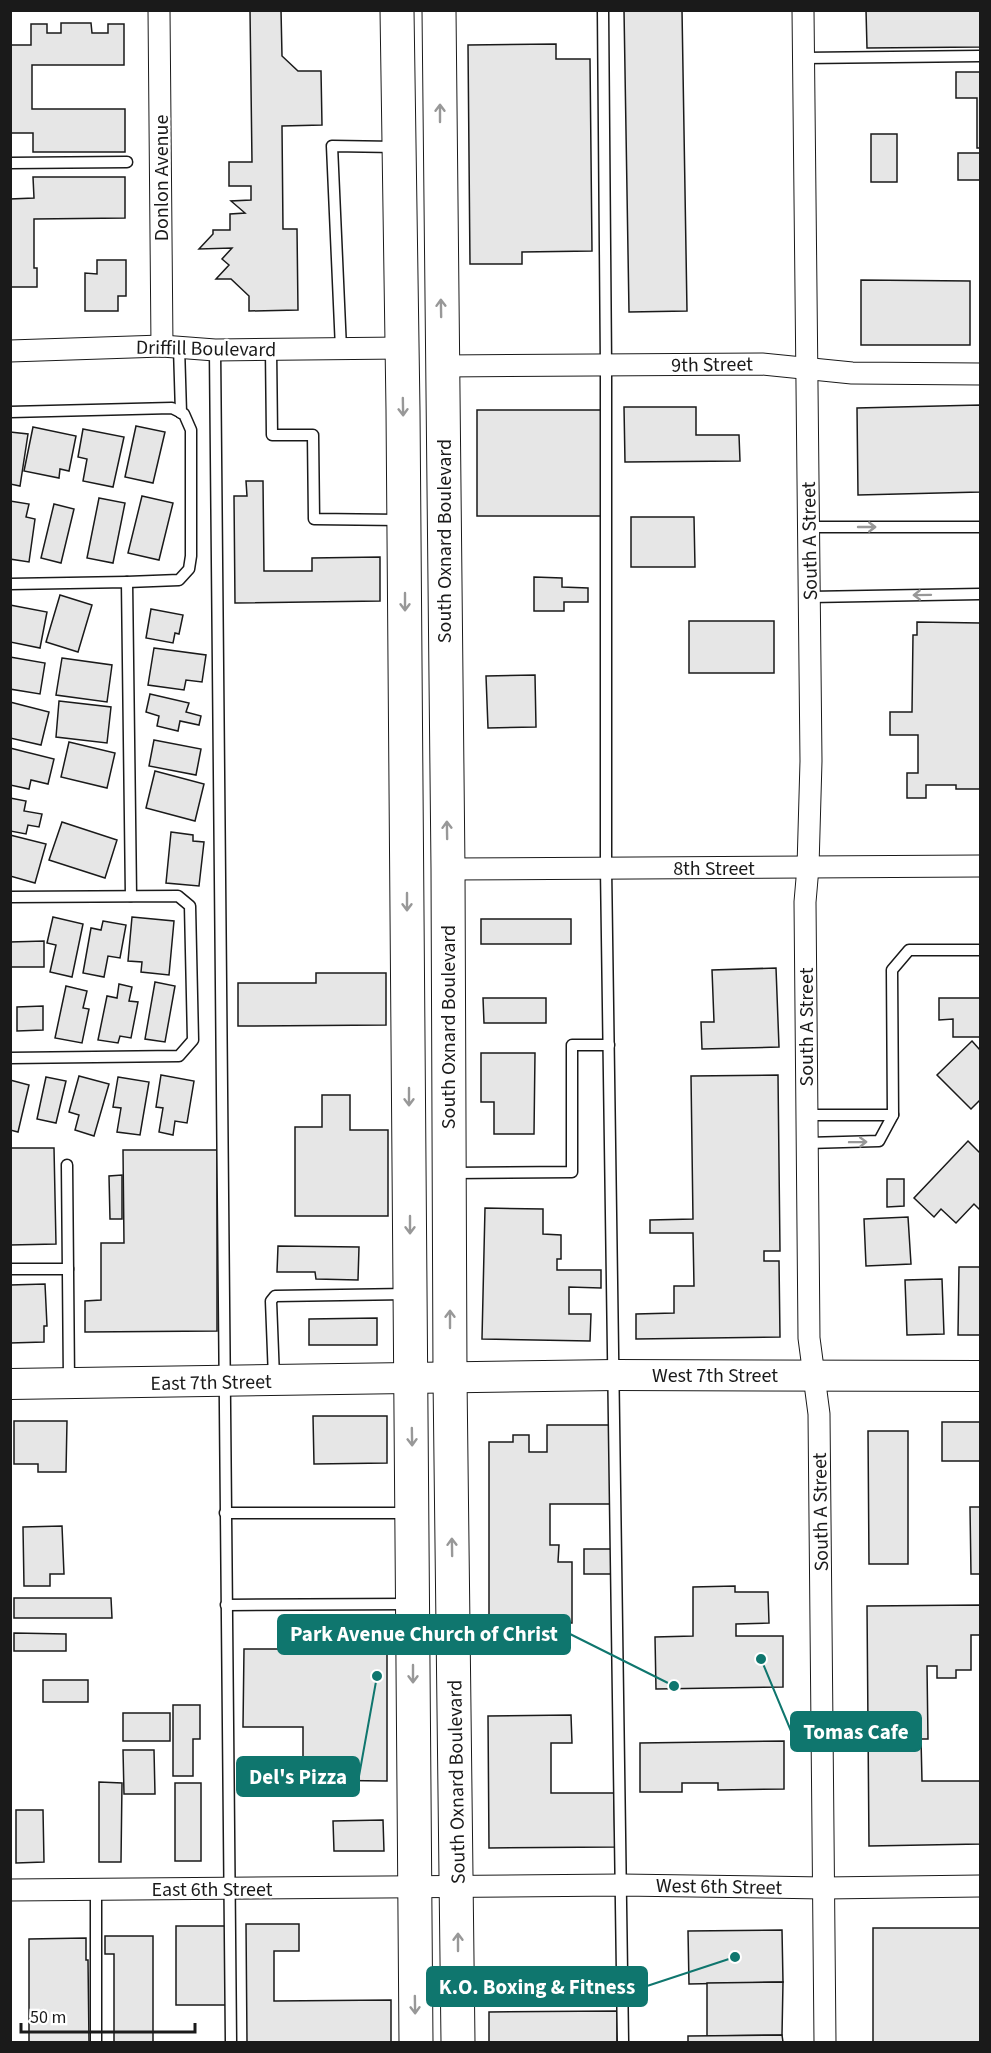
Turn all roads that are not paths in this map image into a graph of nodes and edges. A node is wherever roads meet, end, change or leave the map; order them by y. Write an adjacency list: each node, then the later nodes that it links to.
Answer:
1 (159, 10): 11 (street, Donlon Avenue)
2 (397, 10): 8 (main road, South Oxnard Boulevard)
3 (439, 10): 17 (main road, South Oxnard Boulevard, one-way to 3)
4 (603, 10): 18 (lane)
5 (803, 10): 7 (street, South A Street)
6 (981, 56): 7 (lane)
7 (804, 58): 19 (street, South A Street)
8 (399, 147): 12 (main road, South Oxnard Boulevard); 13 (lane)
9 (127, 162): 10 (lane)
10 (10, 163)
11 (170, 346): 14 (street, Driffill Boulevard); 16 (street, Driffill Boulevard); 22 (lane)
12 (402, 348): 13 (street, Driffill Boulevard); 17 (main road); 23 (main road, South Oxnard Boulevard, one-way to 23)
13 (341, 349): 15 (street, Driffill Boulevard)
14 (215, 350): 15 (street, Driffill Boulevard); 53 (lane)
15 (271, 350): 23 (lane)
16 (10, 351)
17 (442, 366): 18 (street, 9th Street); 33 (main road, South Oxnard Boulevard, one-way to 17)
18 (606, 366): 19 (street, 9th Street); 32 (lane)
19 (806, 368): 20 (street, 9th Street); 24 (street, South A Street)
20 (981, 374)
21 (10, 412): 22 (lane)
22 (181, 412): 26 (lane)
23 (404, 520): 46 (main road, South Oxnard Boulevard, one-way to 46)
24 (809, 527): 25 (lane, one-way to 25); 29 (street, South A Street)
25 (981, 527)
26 (127, 582): 27 (lane); 34 (lane)
27 (10, 584)
28 (981, 594): 29 (lane, one-way to 29)
29 (810, 597): 31 (street, South A Street)
30 (981, 866): 31 (street, 8th Street)
31 (808, 867): 32 (street, 8th Street); 39 (street, South A Street)
32 (606, 868): 33 (street, 8th Street); 37 (lane)
33 (448, 869): 43 (main road, South Oxnard Boulevard)
34 (131, 896): 35 (lane); 38 (lane)
35 (10, 897)
36 (981, 950): 40 (lane)
37 (609, 1045): 43 (lane); 47 (lane)
38 (10, 1058)
39 (807, 1115): 40 (lane); 41 (street, South A Street)
40 (893, 1115): 41 (lane, one-way to 40)
41 (807, 1143): 48 (street, South A Street)
42 (67, 1165): 45 (lane)
43 (449, 1173): 51 (main road, South Oxnard Boulevard, one-way to 43)
44 (10, 1269): 45 (lane)
45 (68, 1269): 54 (lane)
46 (410, 1294): 50 (main road, South Oxnard Boulevard); 52 (lane)
47 (615, 1375): 48 (street, West 7th Street); 51 (street, West 7th Street); 60 (lane)
48 (813, 1375): 49 (street, West 7th Street); 64 (street, South A Street)
49 (981, 1376)
50 (411, 1378): 51 (street, East 7th Street); 52 (street, East 7th Street); 57 (main road, South Oxnard Boulevard, one-way to 57)
51 (450, 1378): 62 (main road, South Oxnard Boulevard, one-way to 51)
52 (274, 1381): 53 (street, East 7th Street)
53 (224, 1382): 54 (street, East 7th Street); 56 (lane)
54 (69, 1383): 55 (street, East 7th Street)
55 (10, 1384)
56 (225, 1513): 57 (lane); 59 (lane)
57 (412, 1513): 58 (main road, South Oxnard Boulevard)
58 (413, 1604): 59 (lane); 61 (main road, South Oxnard Boulevard, one-way to 61)
59 (226, 1605): 66 (lane)
60 (621, 1885): 62 (street, West 6th Street); 64 (street, West 6th Street); 72 (lane)
61 (414, 1886): 62 (street, East 6th Street); 66 (street, East 6th Street); 70 (main road, South Oxnard Boulevard, one-way to 70)
62 (458, 1886): 71 (main road, South Oxnard Boulevard, one-way to 62)
63 (981, 1886): 64 (street, West 6th Street)
64 (824, 1888): 73 (street, South A Street)
65 (96, 1889): 66 (street, East 6th Street); 67 (street, East 6th Street); 68 (lane)
66 (229, 1889): 69 (lane)
67 (10, 1890)
68 (96, 2043)
69 (231, 2043)
70 (416, 2043)
71 (459, 2043)
72 (623, 2043)
73 (825, 2043)

